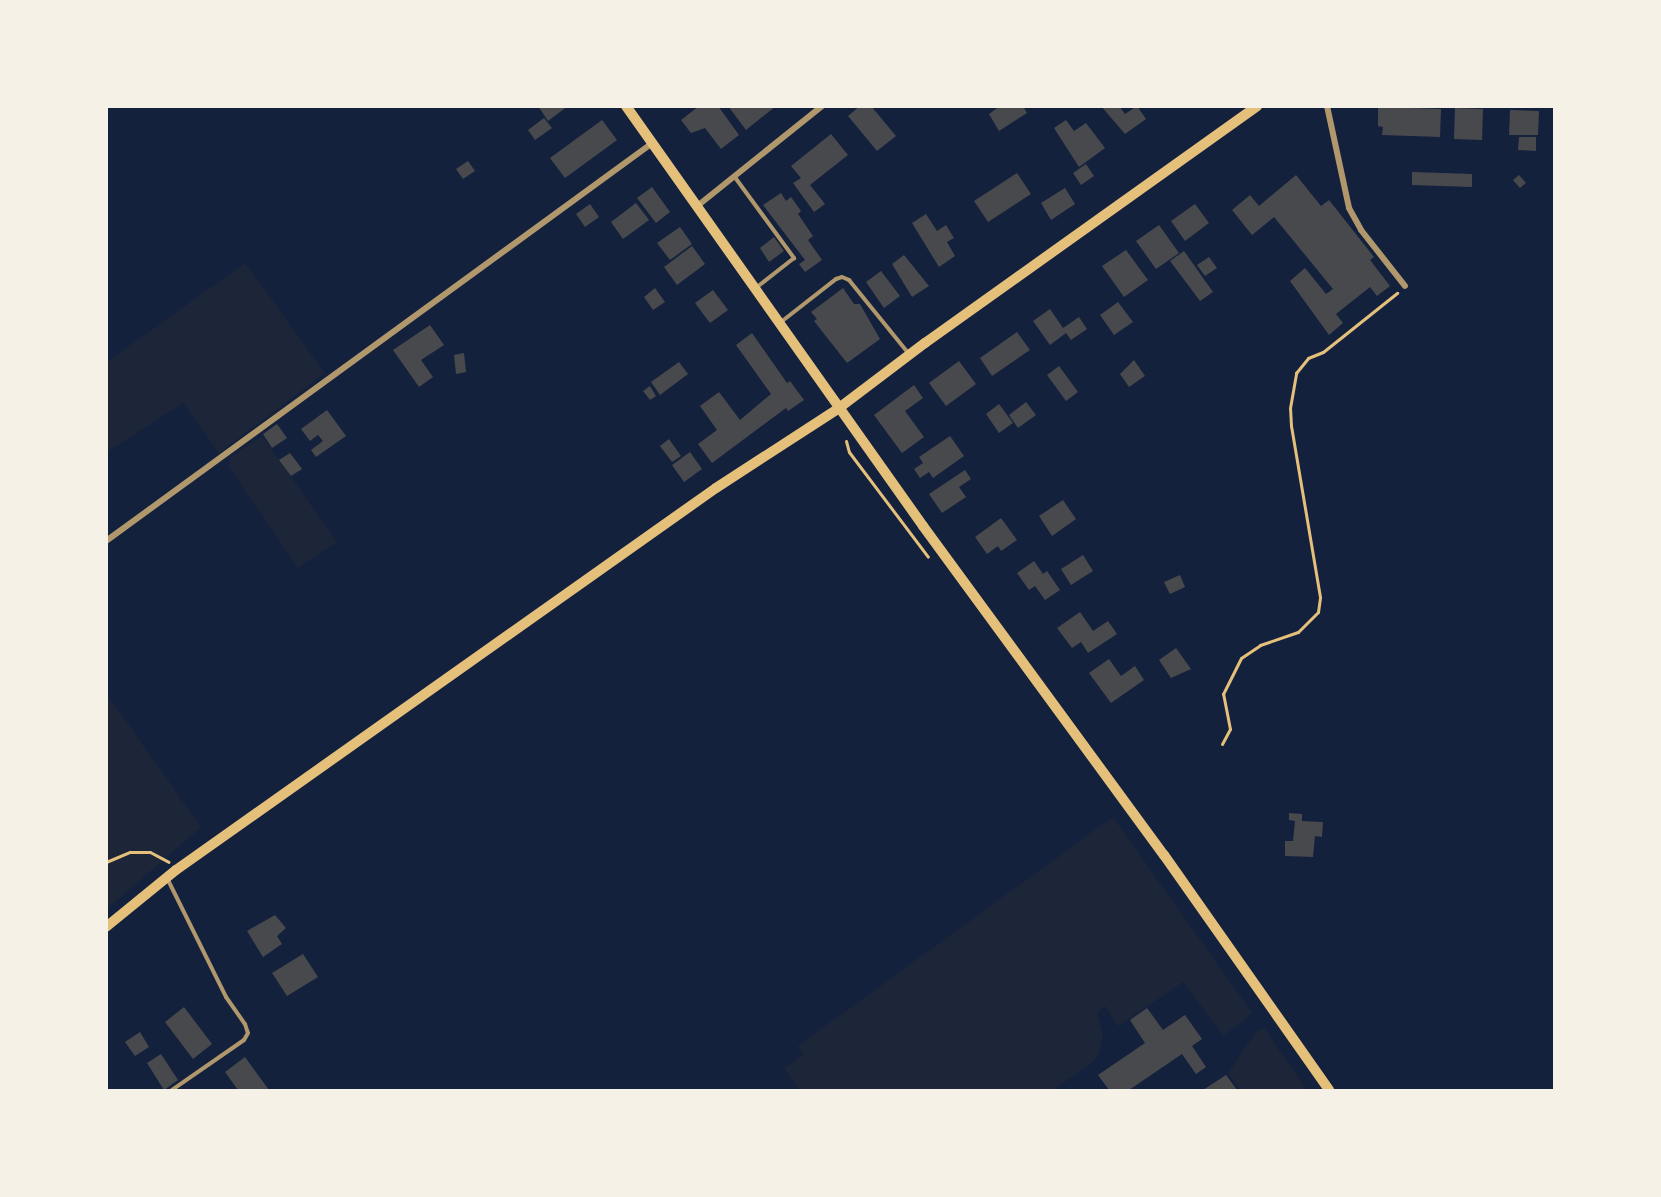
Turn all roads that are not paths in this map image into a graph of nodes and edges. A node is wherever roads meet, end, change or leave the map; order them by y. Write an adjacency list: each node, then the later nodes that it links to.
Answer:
1 (626, 106): 5 (main road)
2 (822, 106): 6 (street)
3 (1257, 106): 11 (main road)
4 (1327, 106): 8 (street)
5 (651, 144): 7 (main road); 13 (street)
6 (734, 176): 7 (street); 9 (lane)
7 (696, 207): 9 (main road)
8 (1405, 286)
9 (754, 290): 10 (main road)
10 (779, 324): 11 (lane); 12 (main road)
11 (909, 355): 12 (main road)
12 (839, 408): 14 (main road); 17 (main road)
13 (106, 541)
14 (171, 874): 15 (main road); 16 (lane)
15 (106, 927)
16 (172, 1090)
17 (1329, 1090)

